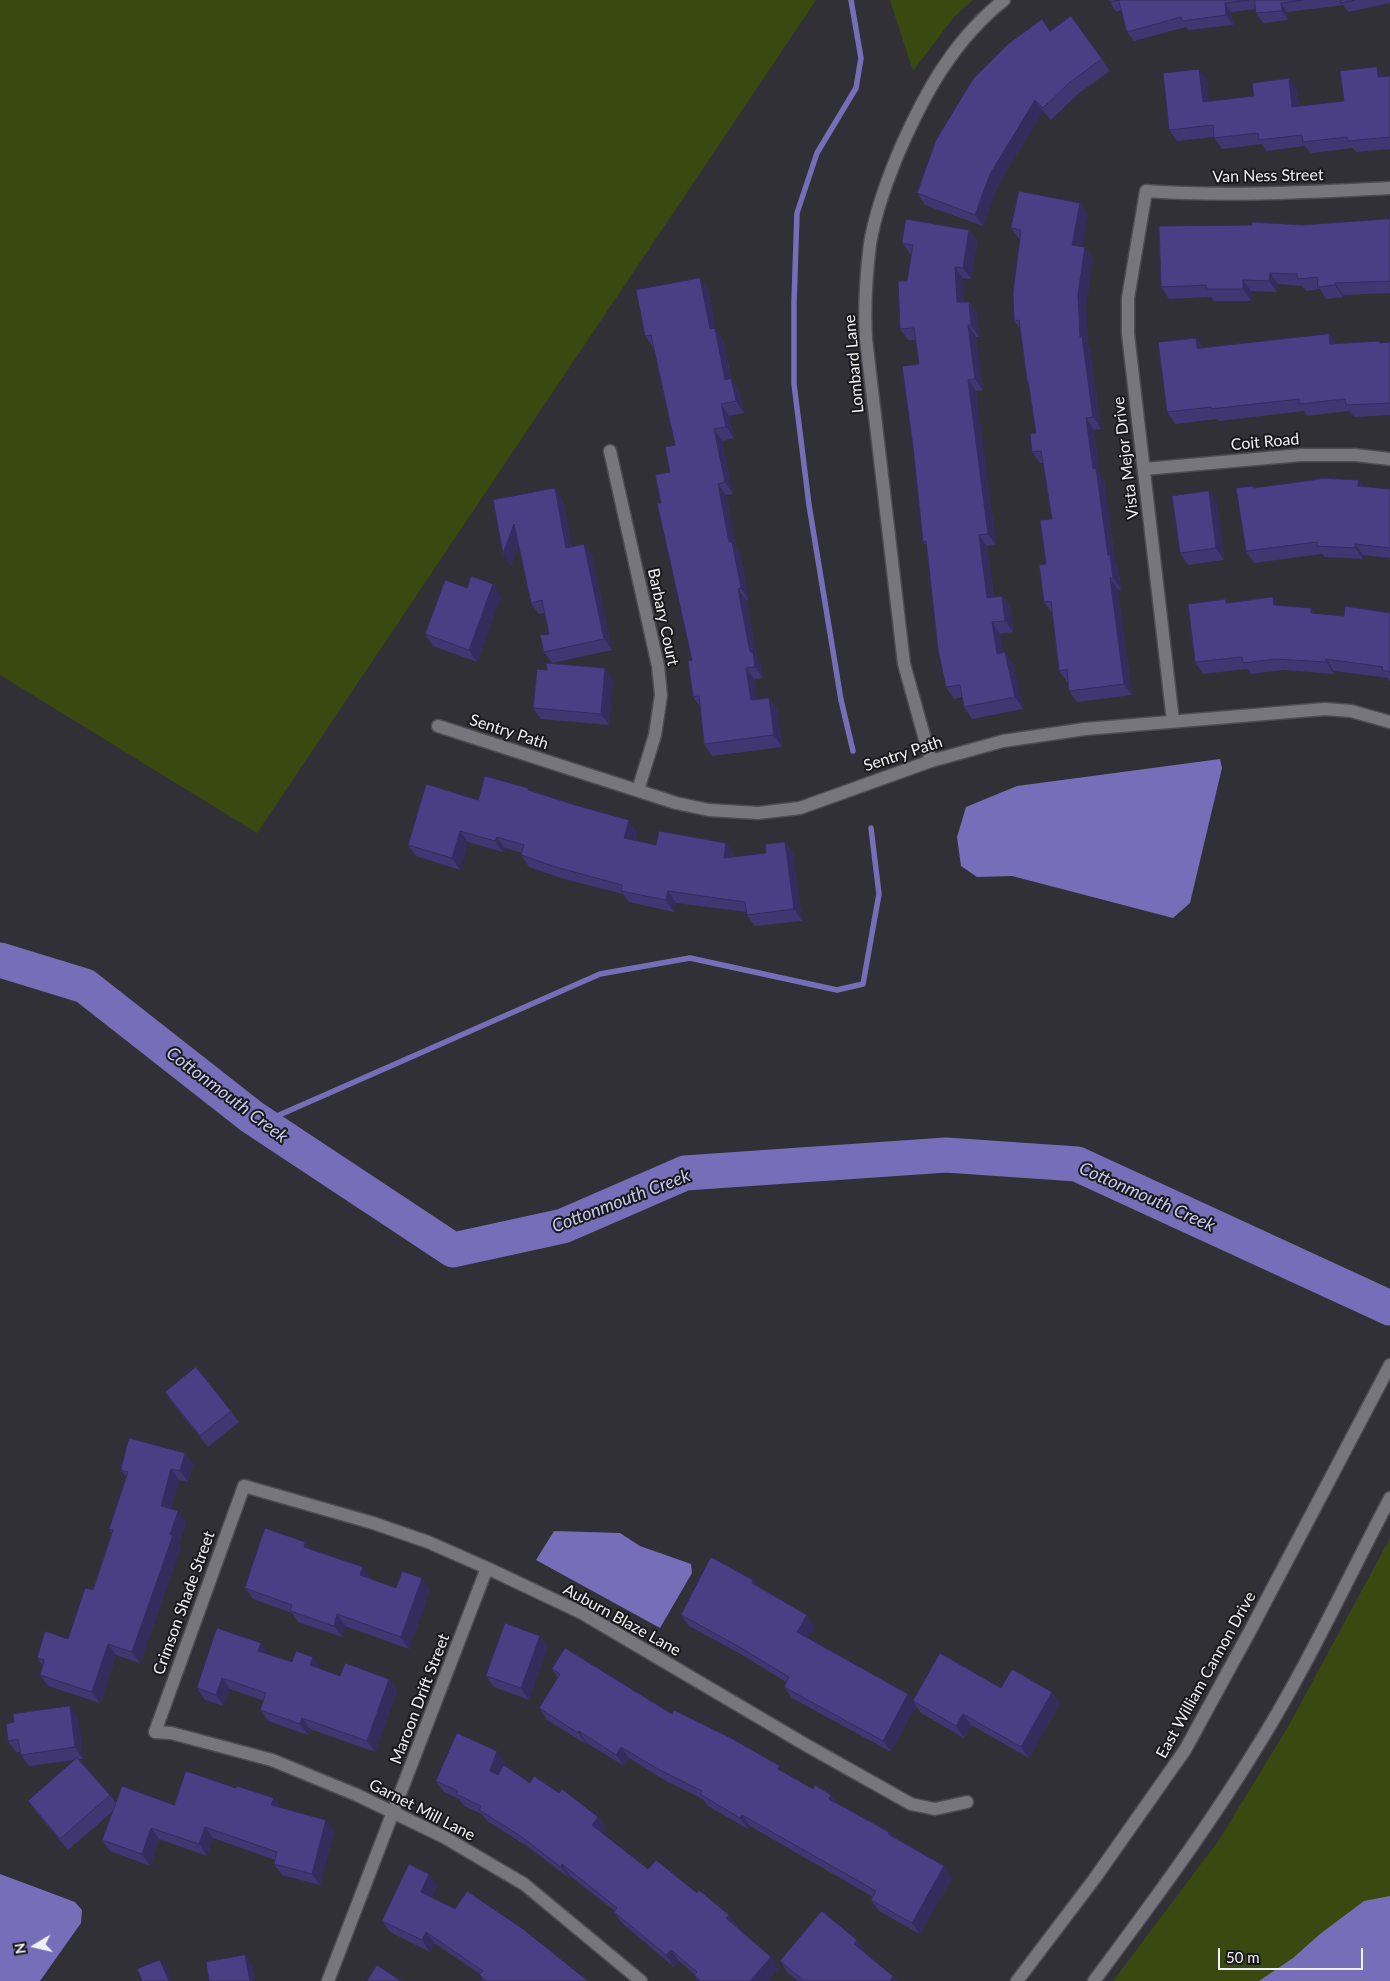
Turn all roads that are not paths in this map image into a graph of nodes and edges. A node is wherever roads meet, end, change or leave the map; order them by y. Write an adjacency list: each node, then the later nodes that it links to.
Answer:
1 (1004, 0): 10 (street, Lombard Lane)
2 (1390, 188): 3 (street, Van Ness Street)
3 (1146, 191): 6 (street, Vista Mejor Drive)
4 (610, 451): 11 (street, Barbary Court)
5 (1390, 459): 6 (street, Coit Road)
6 (1144, 469): 7 (street, Vista Mejor Drive)
7 (1173, 721): 8 (street, Sentry Path); 10 (street, Sentry Path)
8 (1390, 722)
9 (438, 726): 11 (street, Sentry Path)
10 (931, 760): 11 (street, Sentry Path)
11 (638, 790)
12 (1390, 1365): 21 (street, East William Cannon Drive)
13 (244, 1486): 15 (street, Auburn Blaze Lane); 16 (street, Crimson Shade Street)
14 (1390, 1498): 22 (street)
15 (487, 1568): 17 (street, Auburn Blaze Lane); 18 (street, Maroon Drift Street)
16 (155, 1732): 18 (street, Garnet Mill Lane)
17 (967, 1802)
18 (394, 1813): 19 (street, Maroon Drift Street); 20 (street, Garnet Mill Lane)
19 (328, 1981)
20 (641, 1981)
21 (1017, 1981)
22 (1094, 1981)

